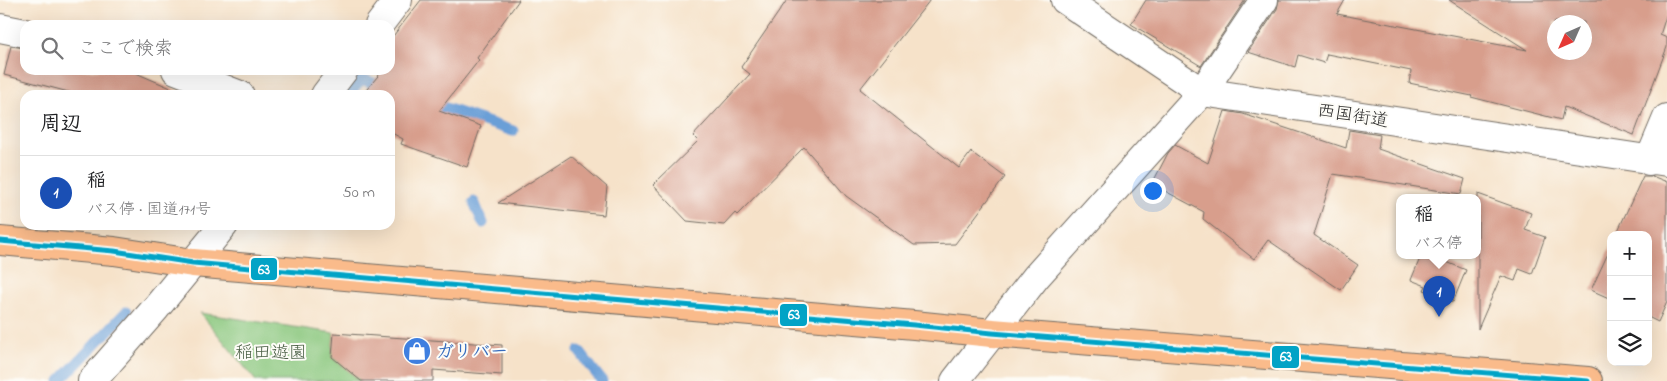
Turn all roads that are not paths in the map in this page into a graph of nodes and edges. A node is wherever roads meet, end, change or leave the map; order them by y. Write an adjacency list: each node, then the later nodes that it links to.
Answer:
1 (398, 0): 4 (street)
2 (1065, 0): 11 (street, 西国街道)
3 (1264, 0): 11 (street)
4 (383, 20)
5 (0, 28): 6 (street)
6 (20, 33)
7 (189, 75): 9 (street)
8 (340, 75): 10 (street)
9 (227, 90)
10 (329, 90)
11 (1202, 92): 13 (street, 西国街道); 17 (street)
12 (1667, 118): 13 (street)
13 (1658, 162)
14 (220, 230): 16 (street)
15 (0, 241): 16 (highway)
16 (193, 263): 17 (highway); 18 (street)
17 (992, 332): 19 (street); 20 (highway)
18 (92, 381)
19 (956, 381)
20 (1588, 381)

